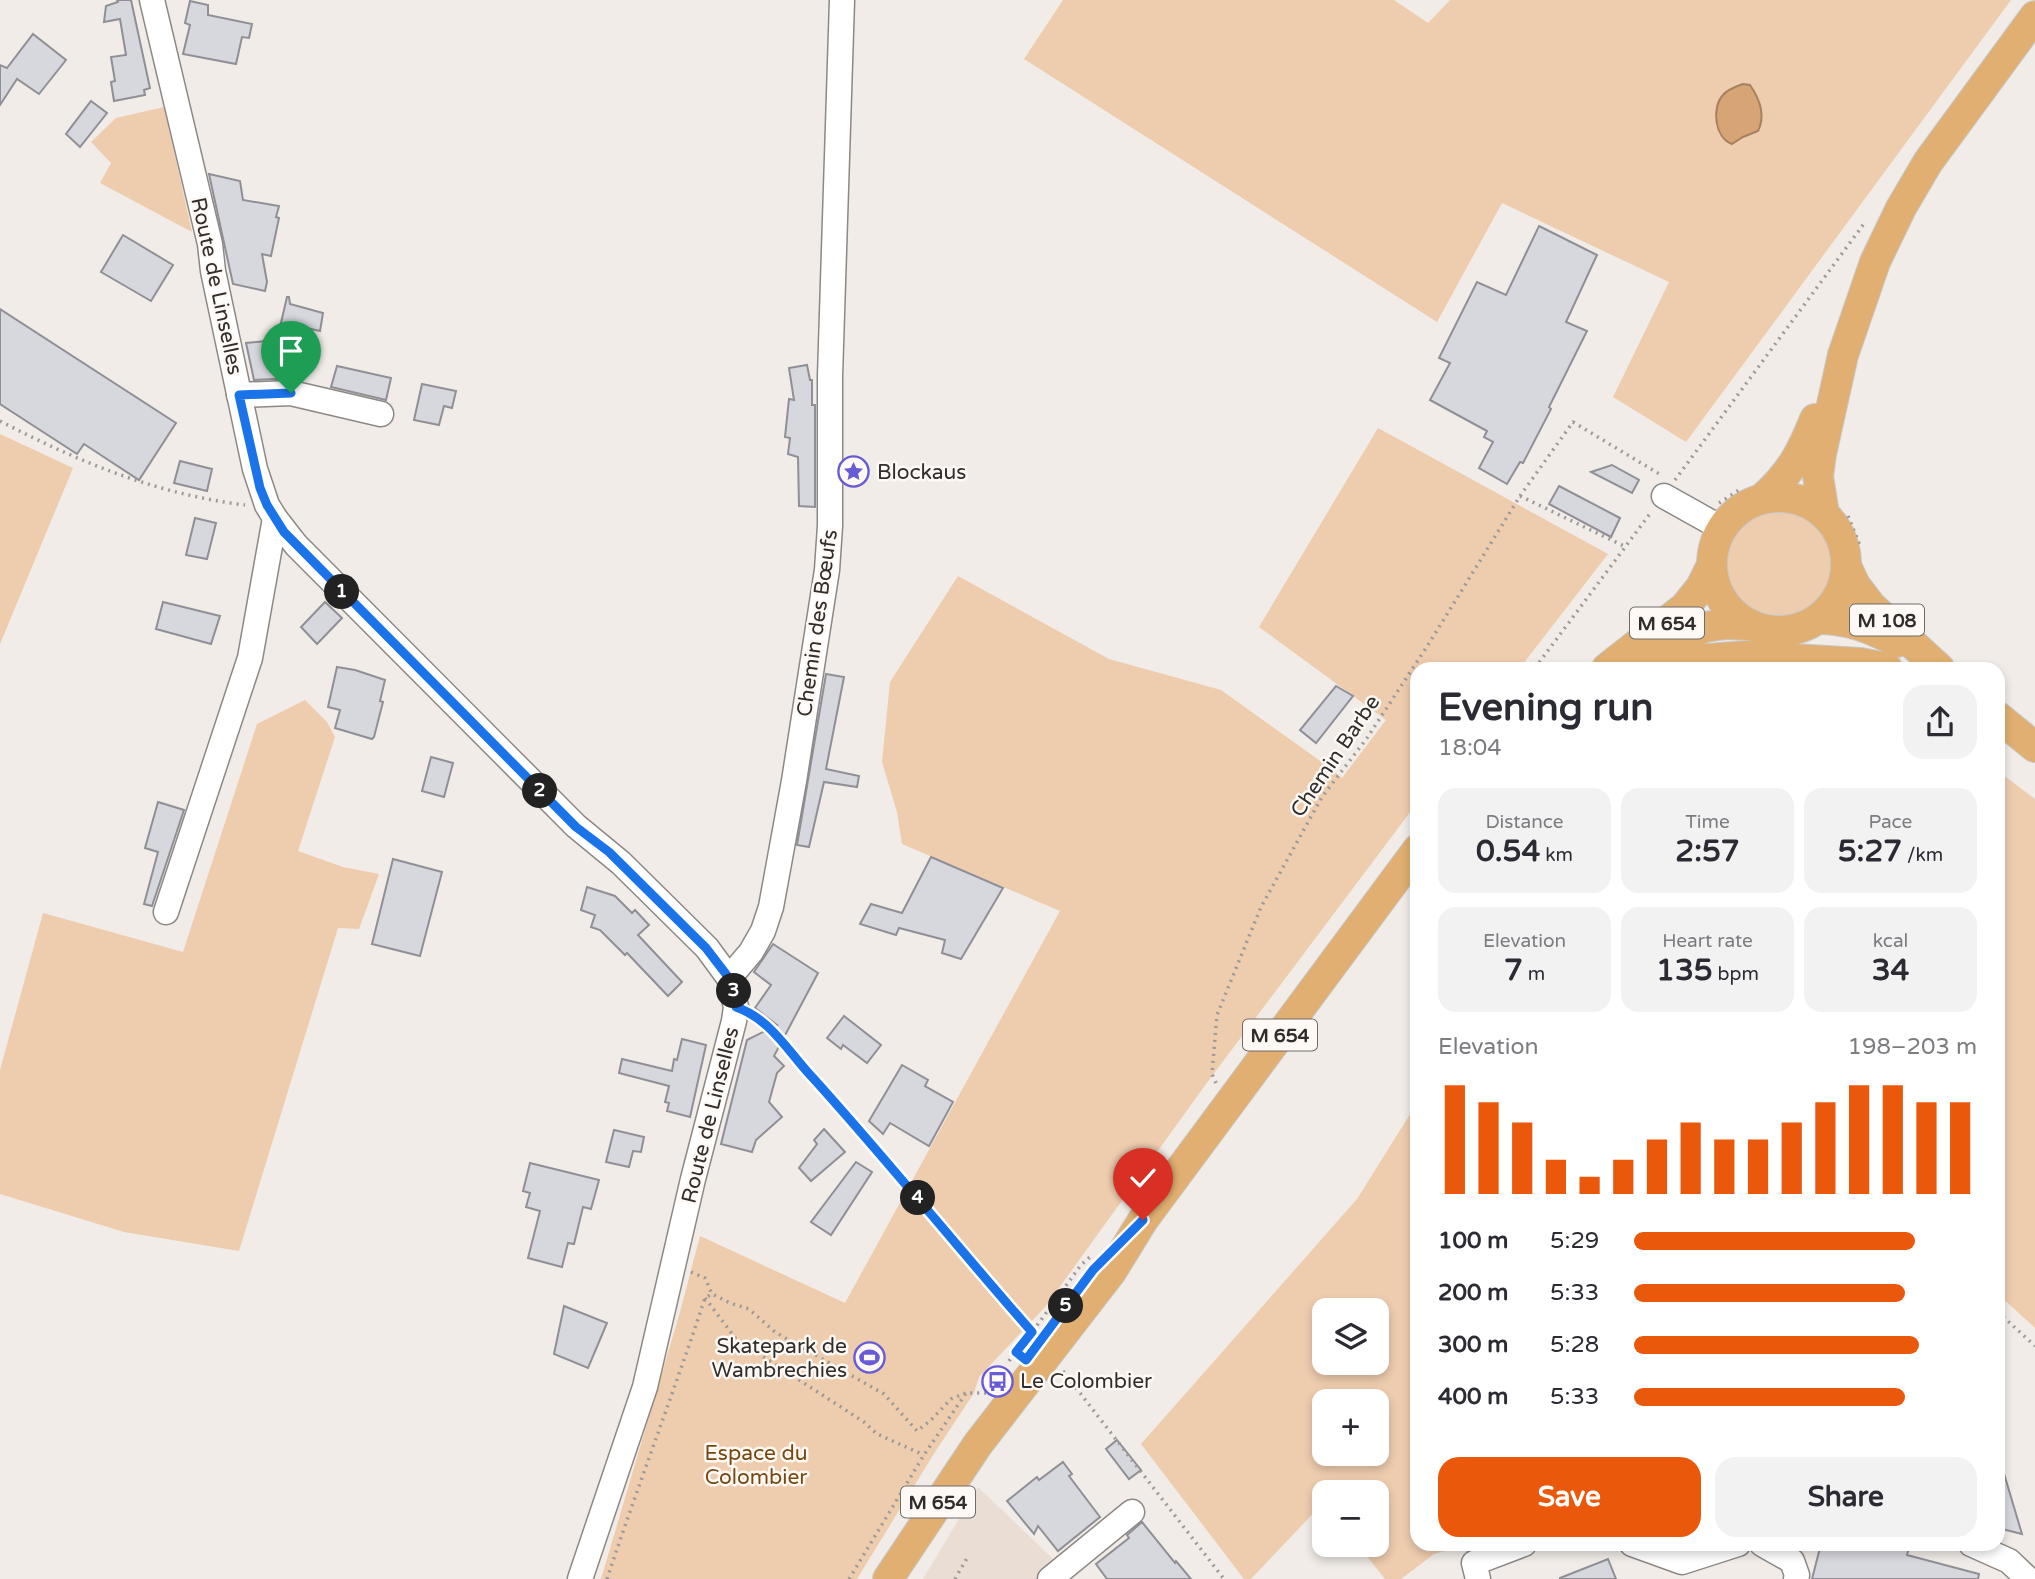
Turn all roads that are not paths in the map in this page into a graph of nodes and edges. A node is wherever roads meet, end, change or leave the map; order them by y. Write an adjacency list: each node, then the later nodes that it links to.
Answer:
1 (152, 0): 5 (street, Route de Linselles)
2 (842, 0): 28 (street, Chemin des Bœufs)
3 (2035, 16): 4 (main road)
4 (1843, 355): 8 (main road); 10 (main road)
5 (239, 395): 6 (street); 9 (street, Route de Linselles)
6 (381, 414)
7 (1669, 489): 11 (street)
8 (1762, 499): 10 (main road); 11 (main road)
9 (271, 511): 27 (street); 28 (street, Route de Linselles)
10 (1824, 514): 13 (main road)
11 (1723, 529): 12 (main road)
12 (1712, 565): 15 (main road); 16 (main road, M 654)
13 (1847, 568): 14 (main road); 21 (main road, M 108)
14 (1818, 619): 15 (main road); 20 (main road, M 108)
15 (1751, 625): 17 (main road, M 654)
16 (1614, 662)
17 (1632, 662)
18 (1693, 662): 19 (main road)
19 (1844, 662)
20 (1929, 662)
21 (1932, 662)
22 (2005, 723): 24 (main road)
23 (2005, 739): 25 (main road)
24 (2035, 747)
25 (2035, 758)
26 (1410, 860): 35 (main road, M 654)
27 (166, 912)
28 (729, 978): 36 (street, Route de Linselles)
29 (1132, 1512): 37 (street)
30 (1506, 1551): 38 (street)
31 (1651, 1551): 32 (street)
32 (1716, 1551)
33 (1774, 1551): 39 (street)
34 (1986, 1551): 40 (street)
35 (894, 1573)
36 (580, 1579)
37 (1050, 1579)
38 (1478, 1579)
39 (1796, 1579)
40 (2028, 1579)

